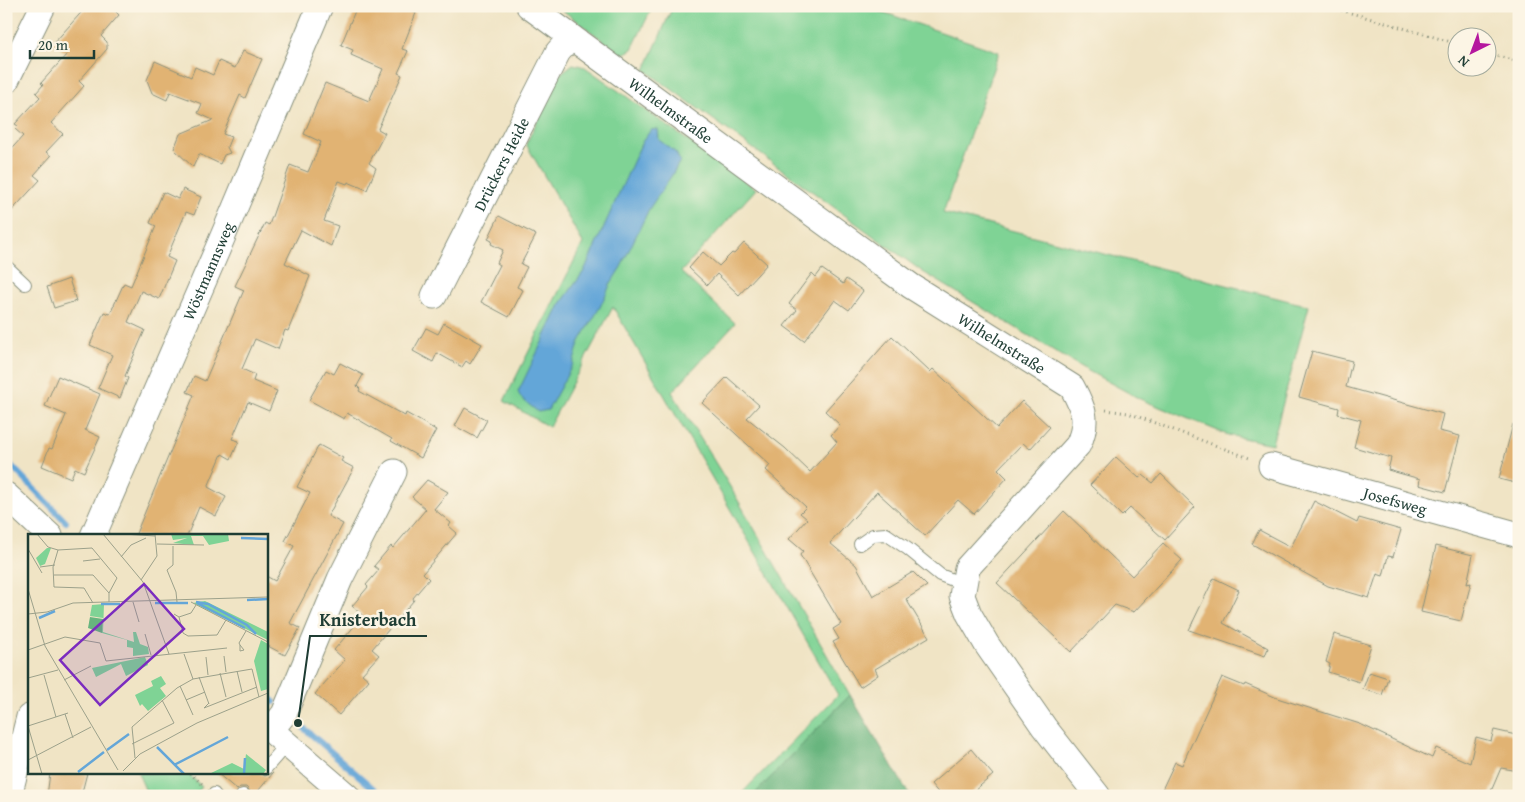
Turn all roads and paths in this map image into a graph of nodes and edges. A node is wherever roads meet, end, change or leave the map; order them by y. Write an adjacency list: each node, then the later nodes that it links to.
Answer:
1 (43, 6): 9 (street)
2 (320, 6): 18 (street, Wöstmannsweg)
3 (529, 6): 5 (street, Wilhelmstraße)
4 (1327, 6): 6 (path)
5 (571, 36): 12 (street, Drückers Heide); 13 (street, Wilhelmstraße)
6 (1448, 41)
7 (1498, 56): 8 (path)
8 (1519, 62)
9 (6, 81)
10 (6, 266): 11 (lane)
11 (26, 284)
12 (434, 296)
13 (1083, 407): 14 (path); 21 (street)
14 (1271, 466): 19 (street, Josefsweg)
15 (394, 472): 23 (street)
16 (6, 495): 17 (street)
17 (48, 534)
18 (94, 534)
19 (1519, 535)
20 (860, 544): 21 (lane)
21 (963, 584): 27 (street)
22 (28, 720): 25 (street)
23 (275, 734): 24 (lane); 26 (street)
24 (268, 760)
25 (9, 796)
26 (347, 796)
27 (1098, 796)

